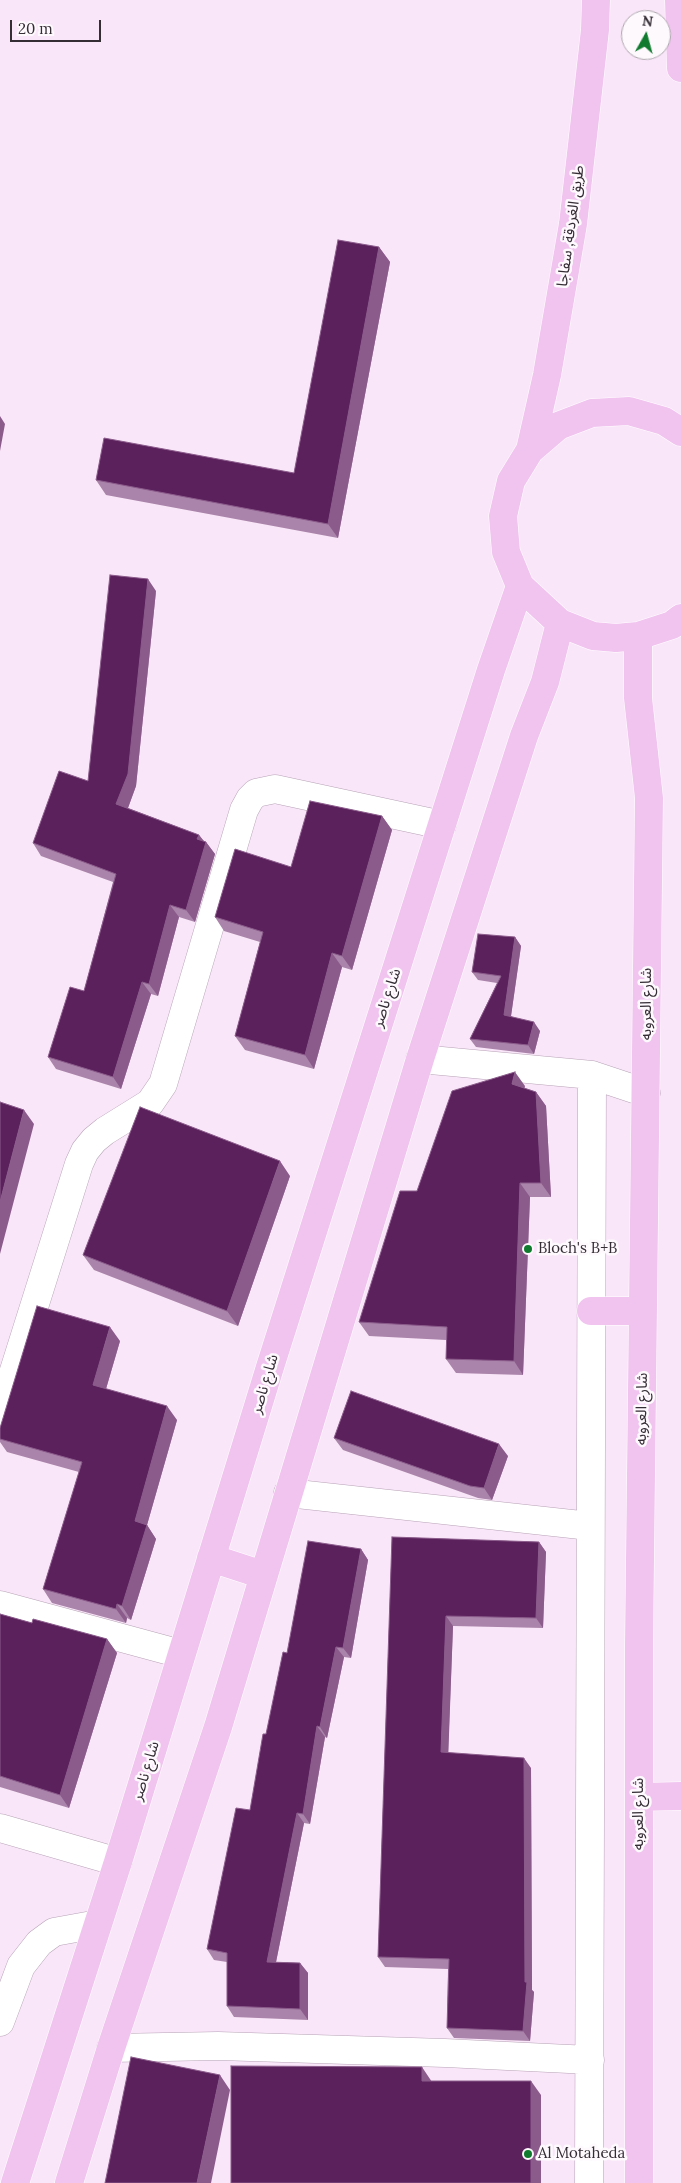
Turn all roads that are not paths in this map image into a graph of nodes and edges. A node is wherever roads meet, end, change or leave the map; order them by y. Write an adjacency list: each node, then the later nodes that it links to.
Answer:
1 (596, 0): 5 (main road, طريق الغردقة, سفاجا)
2 (679, 0): 3 (main road)
3 (681, 68)
4 (681, 432): 5 (main road)
5 (530, 450): 6 (main road)
6 (520, 586): 8 (main road); 10 (main road, شارع ناصر)
7 (681, 618): 9 (main road)
8 (560, 623): 9 (main road); 11 (main road)
9 (638, 636): 13 (main road, شارع العروبه)
10 (442, 825): 16 (street); 19 (main road, شارع ناصر)
11 (420, 1059): 12 (street); 17 (main road)
12 (592, 1075): 13 (street); 14 (street)
13 (646, 1093): 15 (main road, شارع العروبه)
14 (591, 1311): 15 (main road); 18 (street)
15 (643, 1311): 24 (main road, شارع العروبه)
16 (0, 1415)
17 (288, 1493): 18 (street); 20 (main road)
18 (590, 1526): 30 (street)
19 (211, 1558): 20 (main road); 22 (main road, شارع ناصر)
20 (263, 1575): 29 (main road)
21 (0, 1605): 22 (street)
22 (181, 1654): 26 (main road, شارع ناصر)
23 (681, 1796): 24 (main road)
24 (639, 1797): 34 (main road, شارع العروبه)
25 (0, 1828): 26 (street)
26 (118, 1862): 27 (main road, شارع ناصر)
27 (98, 1924): 28 (street); 31 (main road, شارع ناصر)
28 (0, 2022)
29 (111, 2048): 30 (street); 32 (main road)
30 (590, 2060): 33 (street)
31 (14, 2183)
32 (69, 2183)
33 (589, 2183)
34 (639, 2183)

